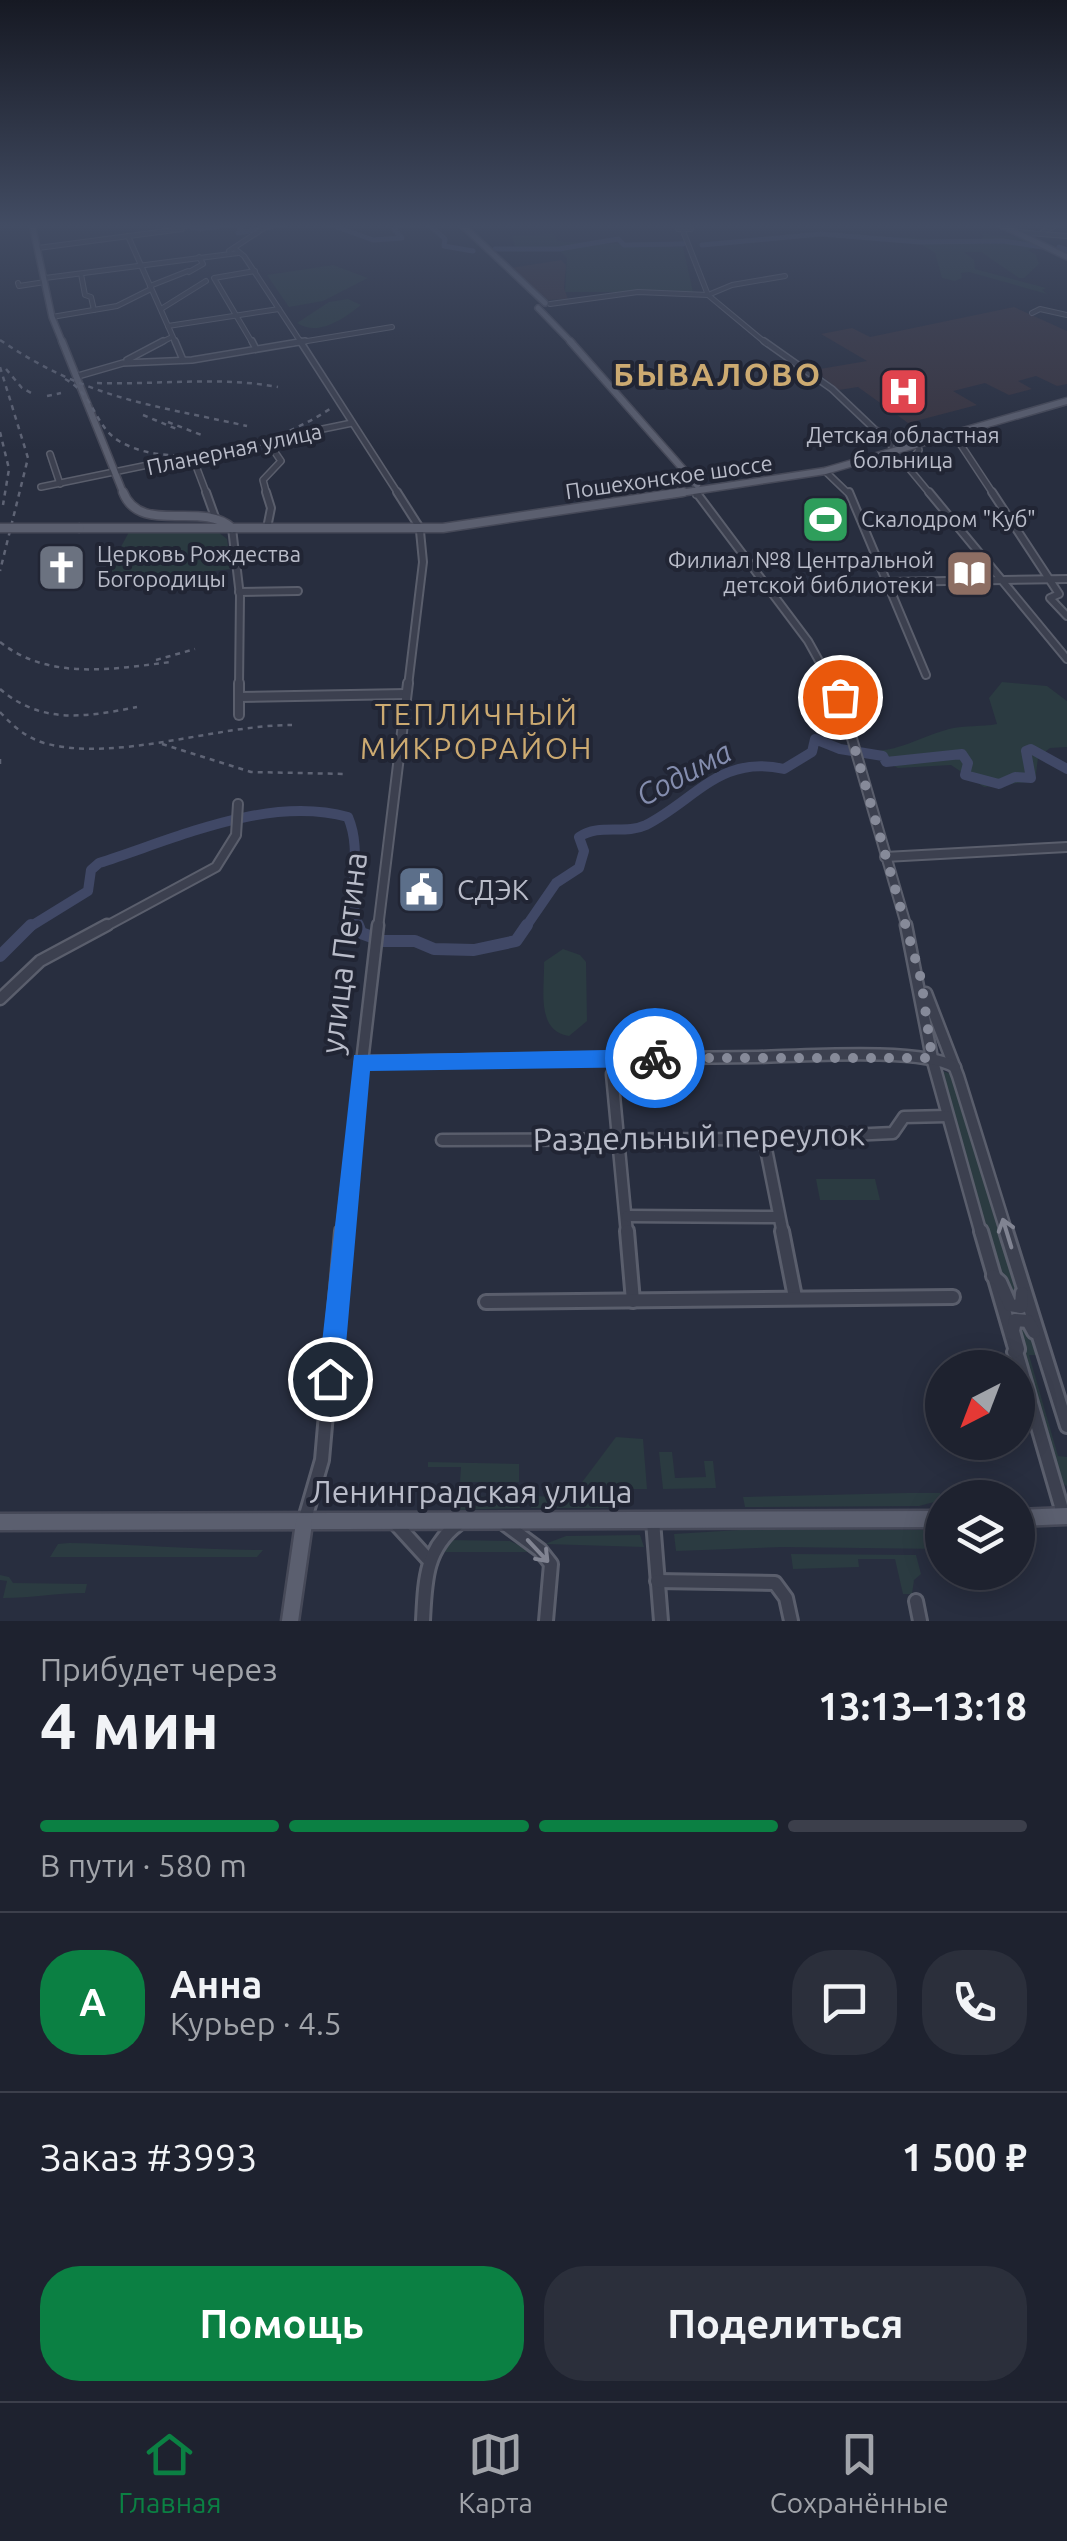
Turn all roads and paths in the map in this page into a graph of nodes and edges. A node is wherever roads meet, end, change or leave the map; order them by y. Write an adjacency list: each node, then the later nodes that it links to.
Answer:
1 (49, 300): 18 (main road)
2 (91, 300): 14 (street)
3 (129, 300): 14 (street)
4 (157, 300): 12 (street)
5 (176, 300): 12 (street)
6 (227, 300): 16 (street)
7 (273, 300): 13 (street)
8 (535, 300): 11 (main road)
9 (586, 300): 11 (street)
10 (715, 300): 30 (street)
11 (542, 306): 43 (main road)
12 (161, 309): 19 (street)
13 (279, 309): 16 (street); 22 (street)
14 (94, 310): 18 (street)
15 (1032, 313): 17 (street)
16 (236, 315): 19 (street); 23 (street)
17 (1067, 315)
18 (52, 317): 26 (main road)
19 (168, 326): 21 (street)
20 (392, 327): 22 (street)
21 (172, 337): 24 (street); 25 (street)
22 (298, 338): 23 (street); 29 (street)
23 (256, 349): 24 (street)
24 (183, 360): 25 (street)
25 (124, 363): 26 (street)
26 (78, 376): 39 (main road)
27 (1061, 400): 28 (main road, Пошехонское шоссе)
28 (992, 419): 31 (main road, Пошехонское шоссе); 33 (main road, Пошехонское шоссе)
29 (352, 423): 32 (street, Планерная улица); 48 (street)
30 (877, 431): 33 (main road); 34 (street)
31 (954, 433): 33 (main road, Пошехонское шоссе); 52 (street)
32 (268, 442): 37 (street, Планерная улица); 47 (street)
33 (910, 442): 34 (main road, Пошехонское шоссе); 51 (street)
34 (894, 447): 35 (main road, Пошехонское шоссе)
35 (880, 452): 38 (main road, Пошехонское шоссе); 41 (main road, Пошехонское шоссе)
36 (50, 454): 40 (street)
37 (193, 458): 39 (street, Планерная улица); 44 (street)
38 (825, 471): 41 (main road, Пошехонское шоссе); 50 (street)
39 (115, 474): 40 (street, Планерная улица); 44 (main road)
40 (60, 484): 42 (street, Планерная улица)
41 (721, 485): 43 (main road, Пошехонское шоссе)
42 (41, 488)
43 (700, 488): 48 (main road, Пошехонское шоссе); 63 (street)
44 (215, 517): 46 (main road)
45 (0, 528): 46 (main road, Пошехонское шоссе, bridge)
46 (232, 528): 47 (main road, Пошехонское шоссе); 53 (street)
47 (268, 528): 48 (main road, Пошехонское шоссе)
48 (419, 528): 58 (street, улица Петина)
49 (1067, 579): 52 (street)
50 (889, 582): 51 (street); 57 (street)
51 (1004, 582): 52 (street); 56 (street)
52 (1049, 582): 55 (street)
53 (239, 592): 54 (street); 59 (street)
54 (298, 592)
55 (1067, 616)
56 (1067, 659)
57 (926, 675)
58 (406, 694): 59 (street); 67 (street, улица Петина)
59 (240, 697): 60 (street)
60 (239, 715)
61 (238, 814): 65 (street)
62 (1067, 847): 63 (street)
63 (886, 856): 64 (street)
64 (921, 979): 66 (street); 68 (street)
65 (0, 1000)
66 (932, 1058): 67 (street); 68 (street); 70 (street)
67 (361, 1062): 94 (street, улица Петина)
68 (956, 1067): 76 (street, one-way to 68)
69 (612, 1074): 71 (street)
70 (947, 1116): 72 (street, Раздельный переулок); 77 (street)
71 (620, 1138): 72 (street, Раздельный переулок); 73 (street, Раздельный переулок); 74 (street)
72 (764, 1139): 75 (street)
73 (442, 1140)
74 (627, 1216): 75 (street); 80 (street)
75 (779, 1217): 78 (street)
76 (1019, 1272): 77 (street); 82 (street)
77 (993, 1276): 83 (street)
78 (795, 1297): 79 (street); 80 (street)
79 (953, 1297)
80 (633, 1301): 81 (street)
81 (486, 1302)
82 (1042, 1344): 84 (street); 86 (street)
83 (1013, 1350)
84 (1017, 1350)
85 (1035, 1419): 88 (street)
86 (1067, 1426)
87 (1035, 1518): 88 (main road)
88 (1066, 1518)
89 (925, 1519): 90 (main road, Ленинградская улица)
90 (653, 1521): 93 (main road, Ленинградская улица); 97 (street)
91 (0, 1522): 94 (main road, Ленинградская улица)
92 (460, 1522): 93 (main road, Ленинградская улица); 95 (main road, Ленинградская улица); 96 (street)
93 (502, 1522): 102 (street, one-way to 102)
94 (304, 1523): 95 (main road, Ленинградская улица); 100 (main road, улица Петина)
95 (394, 1523): 96 (street)
96 (426, 1558): 101 (street)
97 (658, 1581): 99 (street); 103 (street)
98 (916, 1601): 104 (street)
99 (790, 1614)
100 (290, 1621)
101 (423, 1621)
102 (546, 1621)
103 (661, 1621)
104 (920, 1621)

